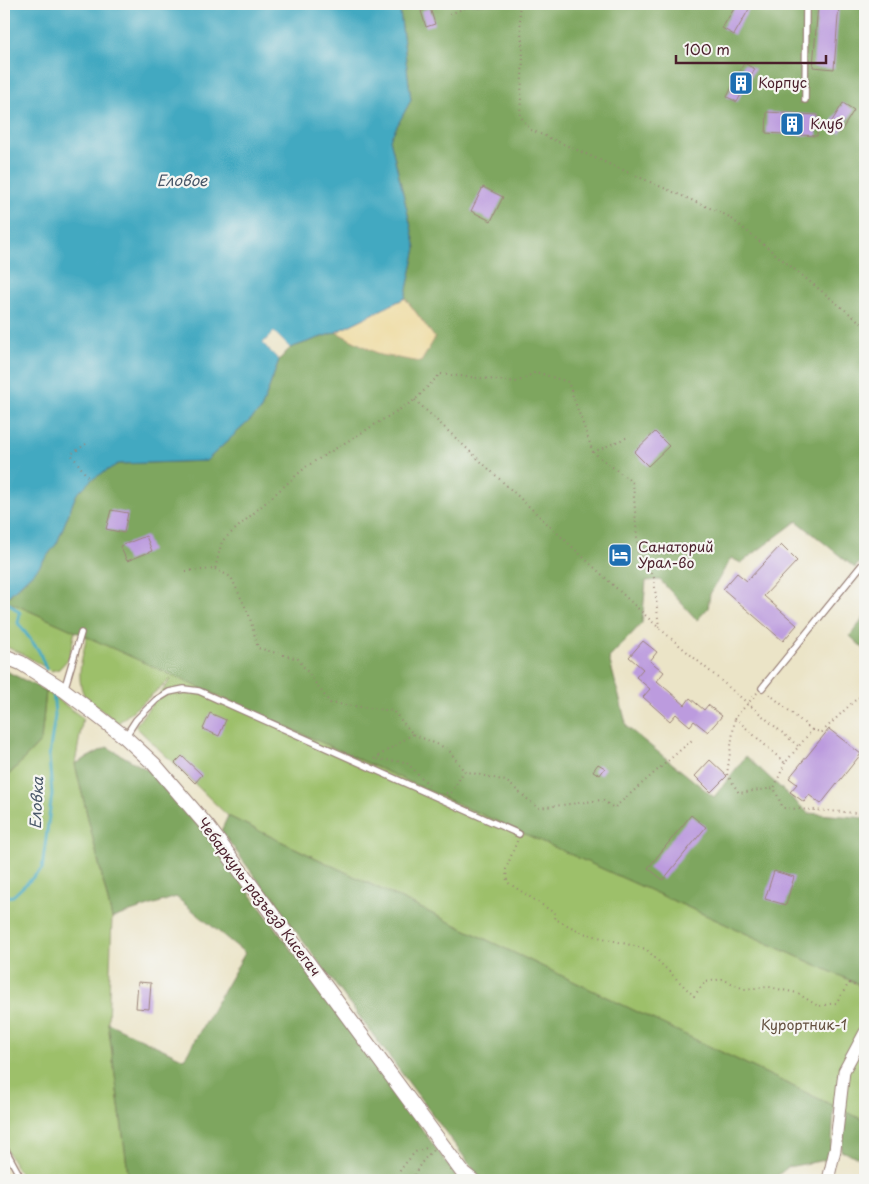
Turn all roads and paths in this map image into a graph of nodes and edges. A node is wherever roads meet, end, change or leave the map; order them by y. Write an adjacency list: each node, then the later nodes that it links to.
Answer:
1 (475, 4): 4 (path)
2 (519, 4): 6 (path)
3 (806, 4): 5 (lane)
4 (450, 14)
5 (805, 100)
6 (865, 326)
7 (415, 400): 10 (path); 13 (path); 15 (path)
8 (628, 437): 10 (path)
9 (86, 444): 11 (path)
10 (593, 452): 15 (path)
11 (90, 480)
12 (865, 561): 18 (lane)
13 (215, 569): 14 (path); 24 (path)
14 (186, 571)
15 (659, 628): 21 (path)
16 (80, 633): 19 (lane)
17 (4, 656): 19 (street, Чебаркуль-разъезд Кисегач)
18 (762, 688): 21 (path); 23 (path)
19 (64, 690): 25 (street, Чебаркуль-разъезд Кисегач)
20 (865, 693): 23 (path)
21 (748, 703): 22 (path); 27 (path)
22 (734, 718): 28 (path); 31 (path)
23 (812, 730): 27 (path)
24 (413, 734): 29 (path); 30 (path)
25 (125, 736): 34 (lane); 37 (street, Чебаркуль-разъезд Кисегач)
26 (692, 740): 29 (path)
27 (798, 746): 28 (path)
28 (785, 763): 31 (path)
29 (464, 771): 32 (path)
30 (432, 787)
31 (774, 788): 33 (path)
32 (445, 793)
33 (865, 818)
34 (519, 834): 35 (path)
35 (865, 990)
36 (865, 1032): 43 (street)
37 (440, 1143): 40 (path); 41 (path); 42 (street, Чебаркуль-разъезд Кисегач)
38 (4, 1147): 39 (lane)
39 (22, 1180)
40 (395, 1180)
41 (413, 1180)
42 (472, 1180)
43 (828, 1180)

